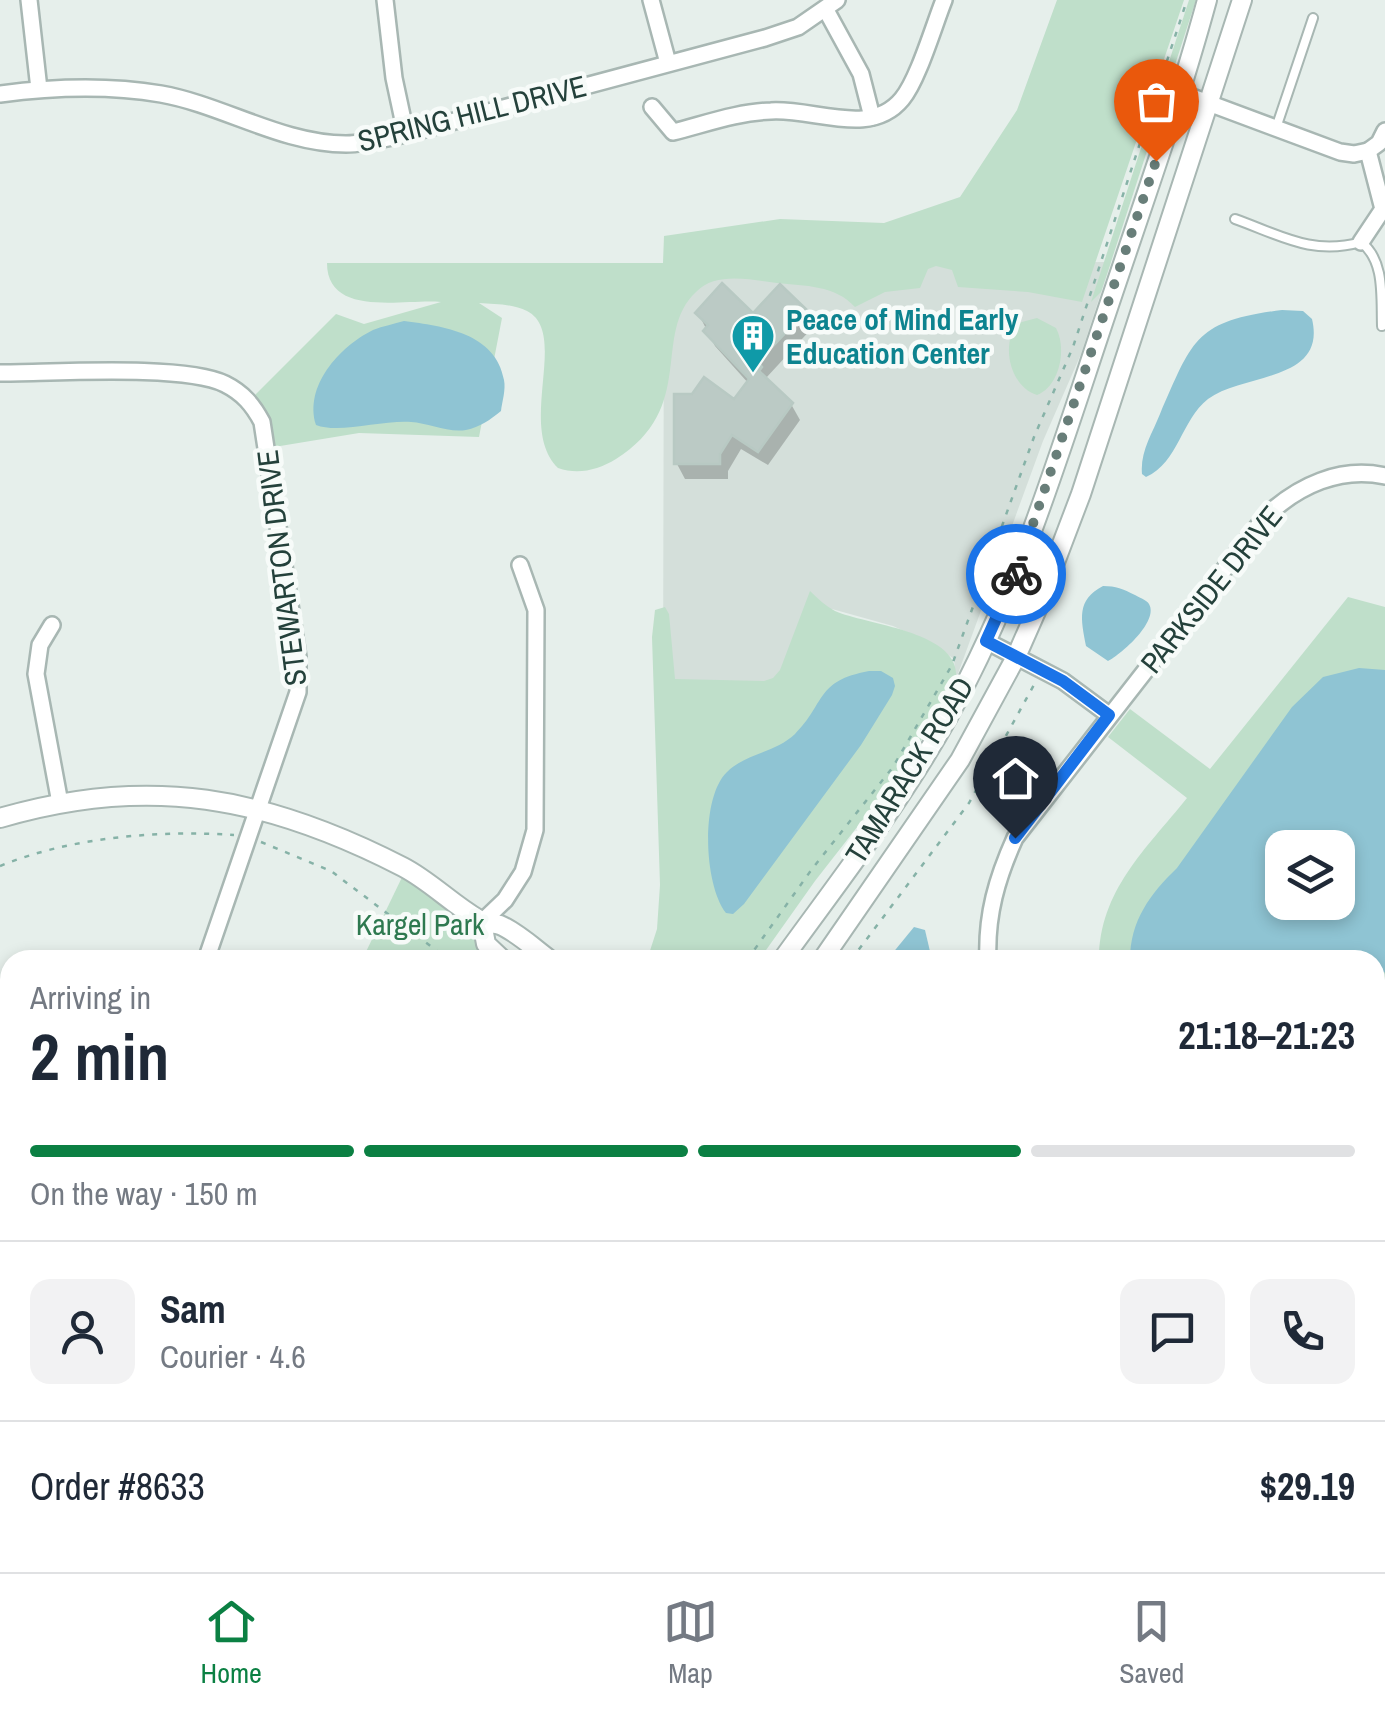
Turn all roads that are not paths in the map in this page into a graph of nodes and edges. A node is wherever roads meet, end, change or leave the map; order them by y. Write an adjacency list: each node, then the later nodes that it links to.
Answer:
1 (29, 0): 10 (street)
2 (385, 0): 18 (street)
3 (651, 0): 9 (street)
4 (944, 0): 15 (street)
5 (1207, 0): 11 (street, TAMARACK ROAD)
6 (1242, 0): 13 (street, TAMARACK ROAD)
7 (832, 5): 9 (street, SPRING HILL DRIVE); 15 (street)
8 (1313, 18): 16 (lane)
9 (668, 63): 18 (street, SPRING HILL DRIVE)
10 (39, 89): 12 (street, SPRING HILL DRIVE); 18 (street, SPRING HILL DRIVE)
11 (1178, 92): 13 (street); 28 (street, TAMARACK ROAD)
12 (0, 94)
13 (1210, 106): 16 (street); 29 (street, TAMARACK ROAD)
14 (652, 107): 15 (street)
15 (872, 118)
16 (1275, 129): 19 (street)
17 (1385, 131): 19 (street)
18 (406, 134)
19 (1368, 151): 20 (street)
20 (1384, 209): 22 (street)
21 (1235, 219): 22 (lane)
22 (1361, 242): 23 (lane)
23 (1382, 326)
24 (0, 373): 32 (street, STEWARTON DRIVE)
25 (1385, 476): 30 (street, PARKSIDE DRIVE)
26 (520, 565): 34 (street)
27 (52, 625): 31 (street)
28 (986, 641): 29 (street); 38 (street, TAMARACK ROAD)
29 (1016, 657): 30 (street); 39 (street, TAMARACK ROAD)
30 (1109, 715): 40 (street, PARKSIDE DRIVE)
31 (60, 803): 32 (street); 33 (street)
32 (258, 810): 34 (street); 35 (street, STEWARTON DRIVE)
33 (0, 818)
34 (482, 922): 36 (street); 37 (street)
35 (209, 950)
36 (492, 950)
37 (536, 950)
38 (789, 950)
39 (829, 950)
40 (988, 950)

